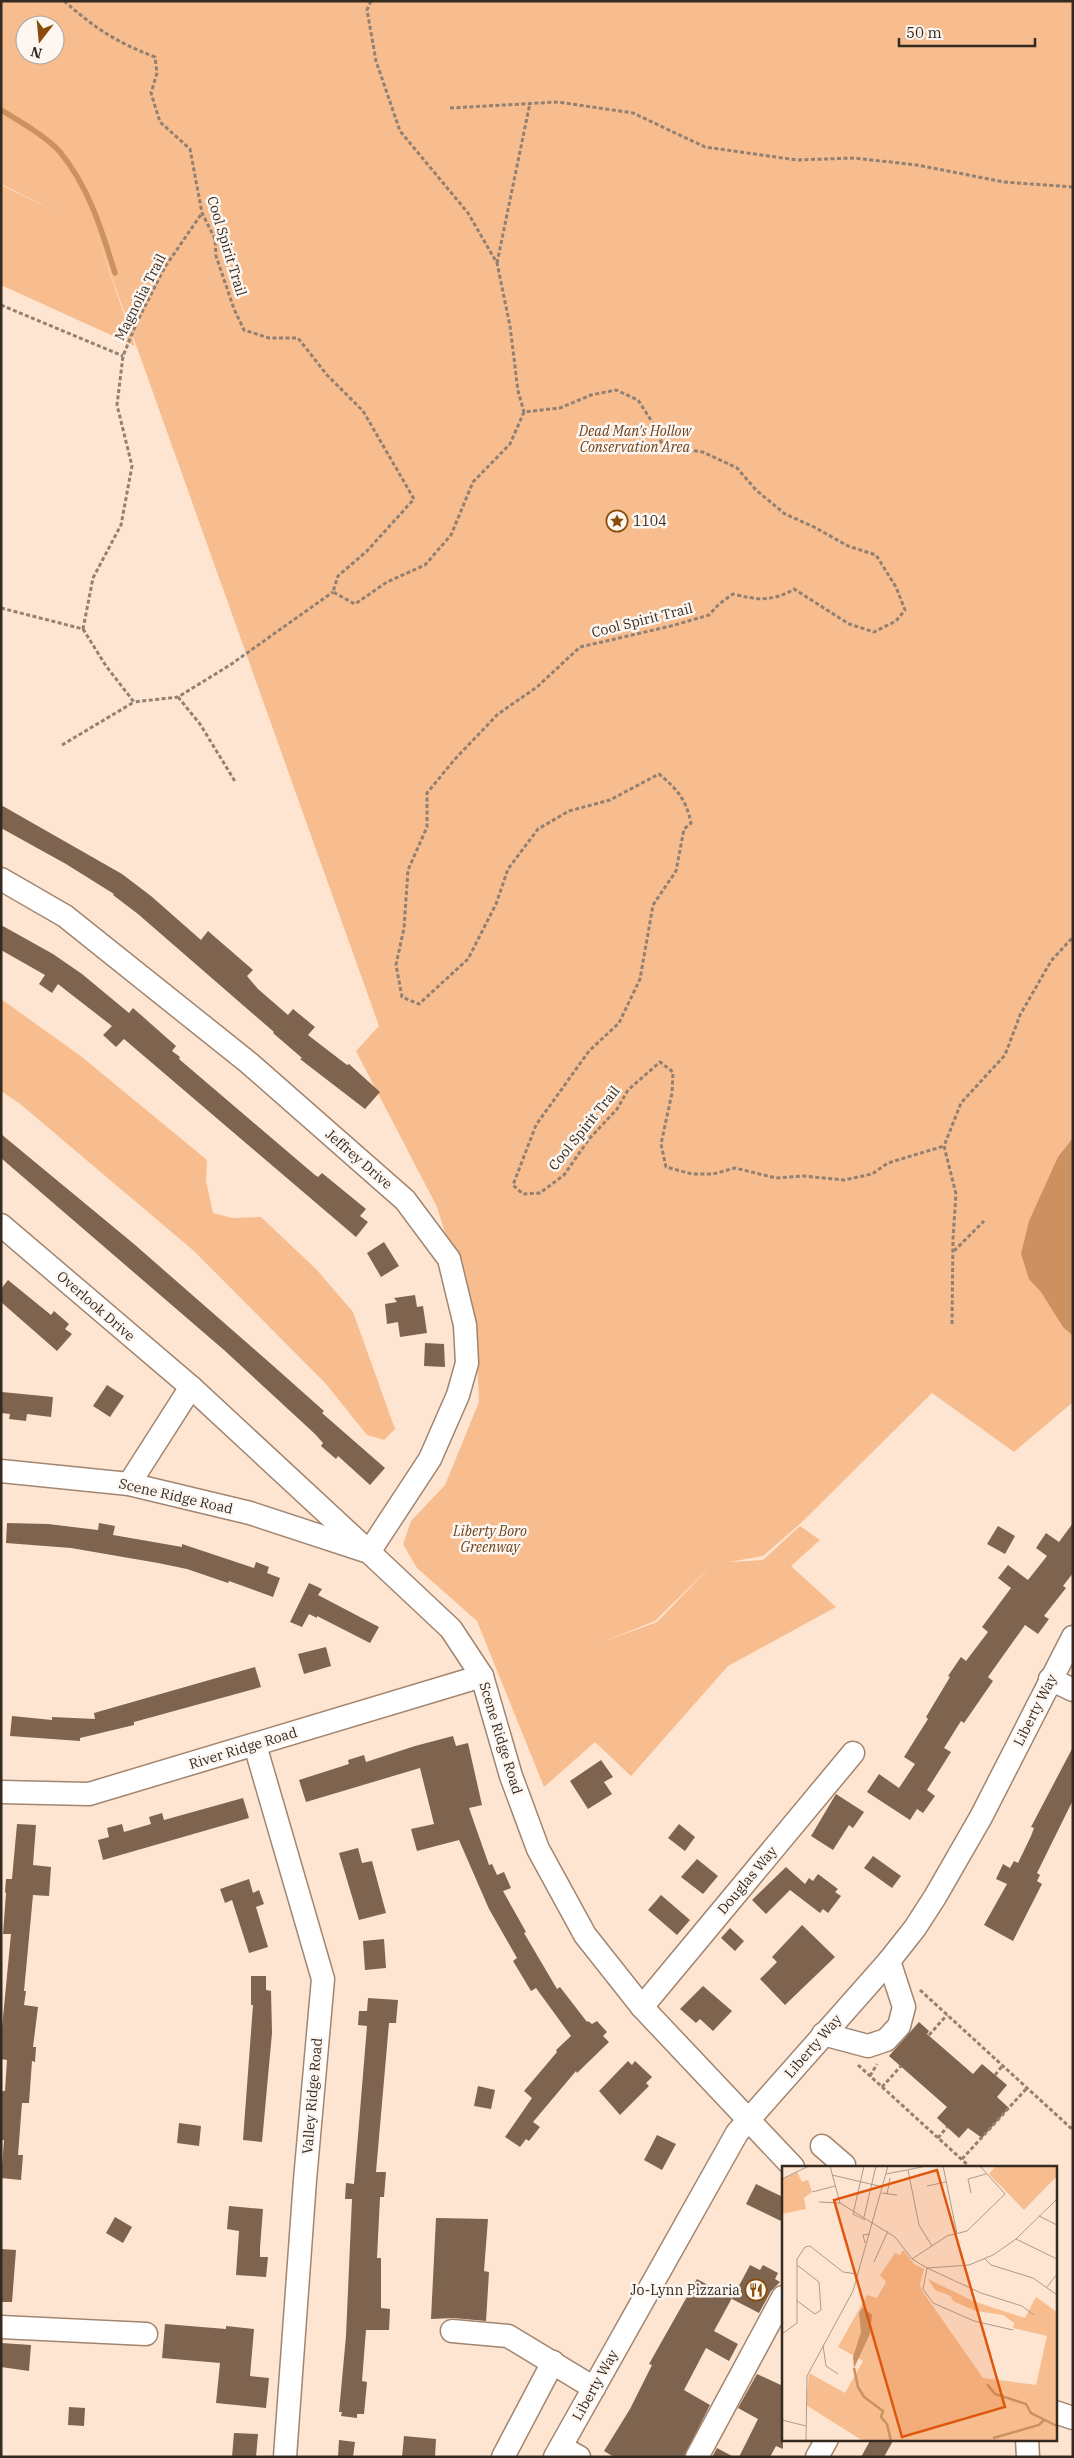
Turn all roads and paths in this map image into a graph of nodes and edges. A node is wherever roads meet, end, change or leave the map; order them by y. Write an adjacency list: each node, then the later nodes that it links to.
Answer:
1 (64, 1): 6 (path, Cool Spirit Trail)
2 (371, 1): 7 (path)
3 (530, 103): 4 (path); 5 (path); 7 (path)
4 (450, 108)
5 (1073, 187)
6 (202, 213): 9 (path, Magnolia Trail); 11 (path, Cool Spirit Trail)
7 (496, 263): 10 (path)
8 (1, 305): 9 (path, Magnolia Trail)
9 (123, 356): 13 (path)
10 (524, 412): 11 (path); 20 (path, Cool Spirit Trail)
11 (333, 592): 14 (path)
12 (1, 608): 13 (path)
13 (83, 629): 15 (path)
14 (178, 697): 15 (path); 17 (path)
15 (134, 702): 16 (path)
16 (62, 745)
17 (236, 783)
18 (1, 879): 28 (street, Jeffrey Drive)
19 (1073, 938): 20 (path)
20 (944, 1146): 23 (path)
21 (984, 1221): 23 (path)
22 (1, 1225): 25 (street, Overlook Drive)
23 (953, 1252): 24 (path)
24 (952, 1324)
25 (190, 1387): 27 (street); 28 (street, Overlook Drive)
26 (1, 1471): 27 (street, Scene Ridge Road)
27 (128, 1484): 28 (street, Scene Ridge Road)
28 (368, 1552): 30 (street, Scene Ridge Road)
29 (1073, 1637): 31 (street, Liberty Way)
30 (482, 1676): 33 (street, River Ridge Road); 38 (street, Scene Ridge Road)
31 (1050, 1679): 32 (street); 36 (street, Liberty Way)
32 (1073, 1690)
33 (255, 1745): 35 (street, River Ridge Road); 68 (street, Valley Ridge Road)
34 (853, 1753): 38 (street, Douglas Way)
35 (1, 1792)
36 (888, 1961): 40 (street, Liberty Way); 40 (street)
37 (913, 1984): 39 (path)
38 (642, 2006): 48 (street, Scene Ridge Road)
39 (947, 2015): 41 (path); 43 (path)
40 (823, 2034): 48 (street, Liberty Way)
41 (929, 2035)
42 (856, 2064): 46 (path)
43 (1003, 2065): 45 (path); 47 (path)
44 (901, 2066): 46 (path)
45 (995, 2075)
46 (882, 2087): 51 (path)
47 (1027, 2088): 50 (path); 53 (path)
48 (748, 2120): 54 (street, Scene Ridge Road); 62 (street, Liberty Way)
49 (947, 2127): 51 (path)
50 (1073, 2130)
51 (938, 2138): 53 (path)
52 (822, 2146): 55 (street)
53 (962, 2159): 56 (path)
54 (792, 2166)
55 (843, 2166)
56 (969, 2166)
57 (782, 2299): 70 (street)
58 (1, 2327): 60 (street)
59 (452, 2331): 61 (street)
60 (146, 2334)
61 (553, 2362): 62 (street); 69 (street)
62 (594, 2388): 67 (street, Liberty Way)
63 (1056, 2412): 64 (street)
64 (1073, 2418)
65 (826, 2440): 71 (street)
66 (1027, 2440): 72 (street)
67 (565, 2453)
68 (285, 2457)
69 (503, 2457)
70 (697, 2457)
71 (817, 2457)
72 (1028, 2457)

